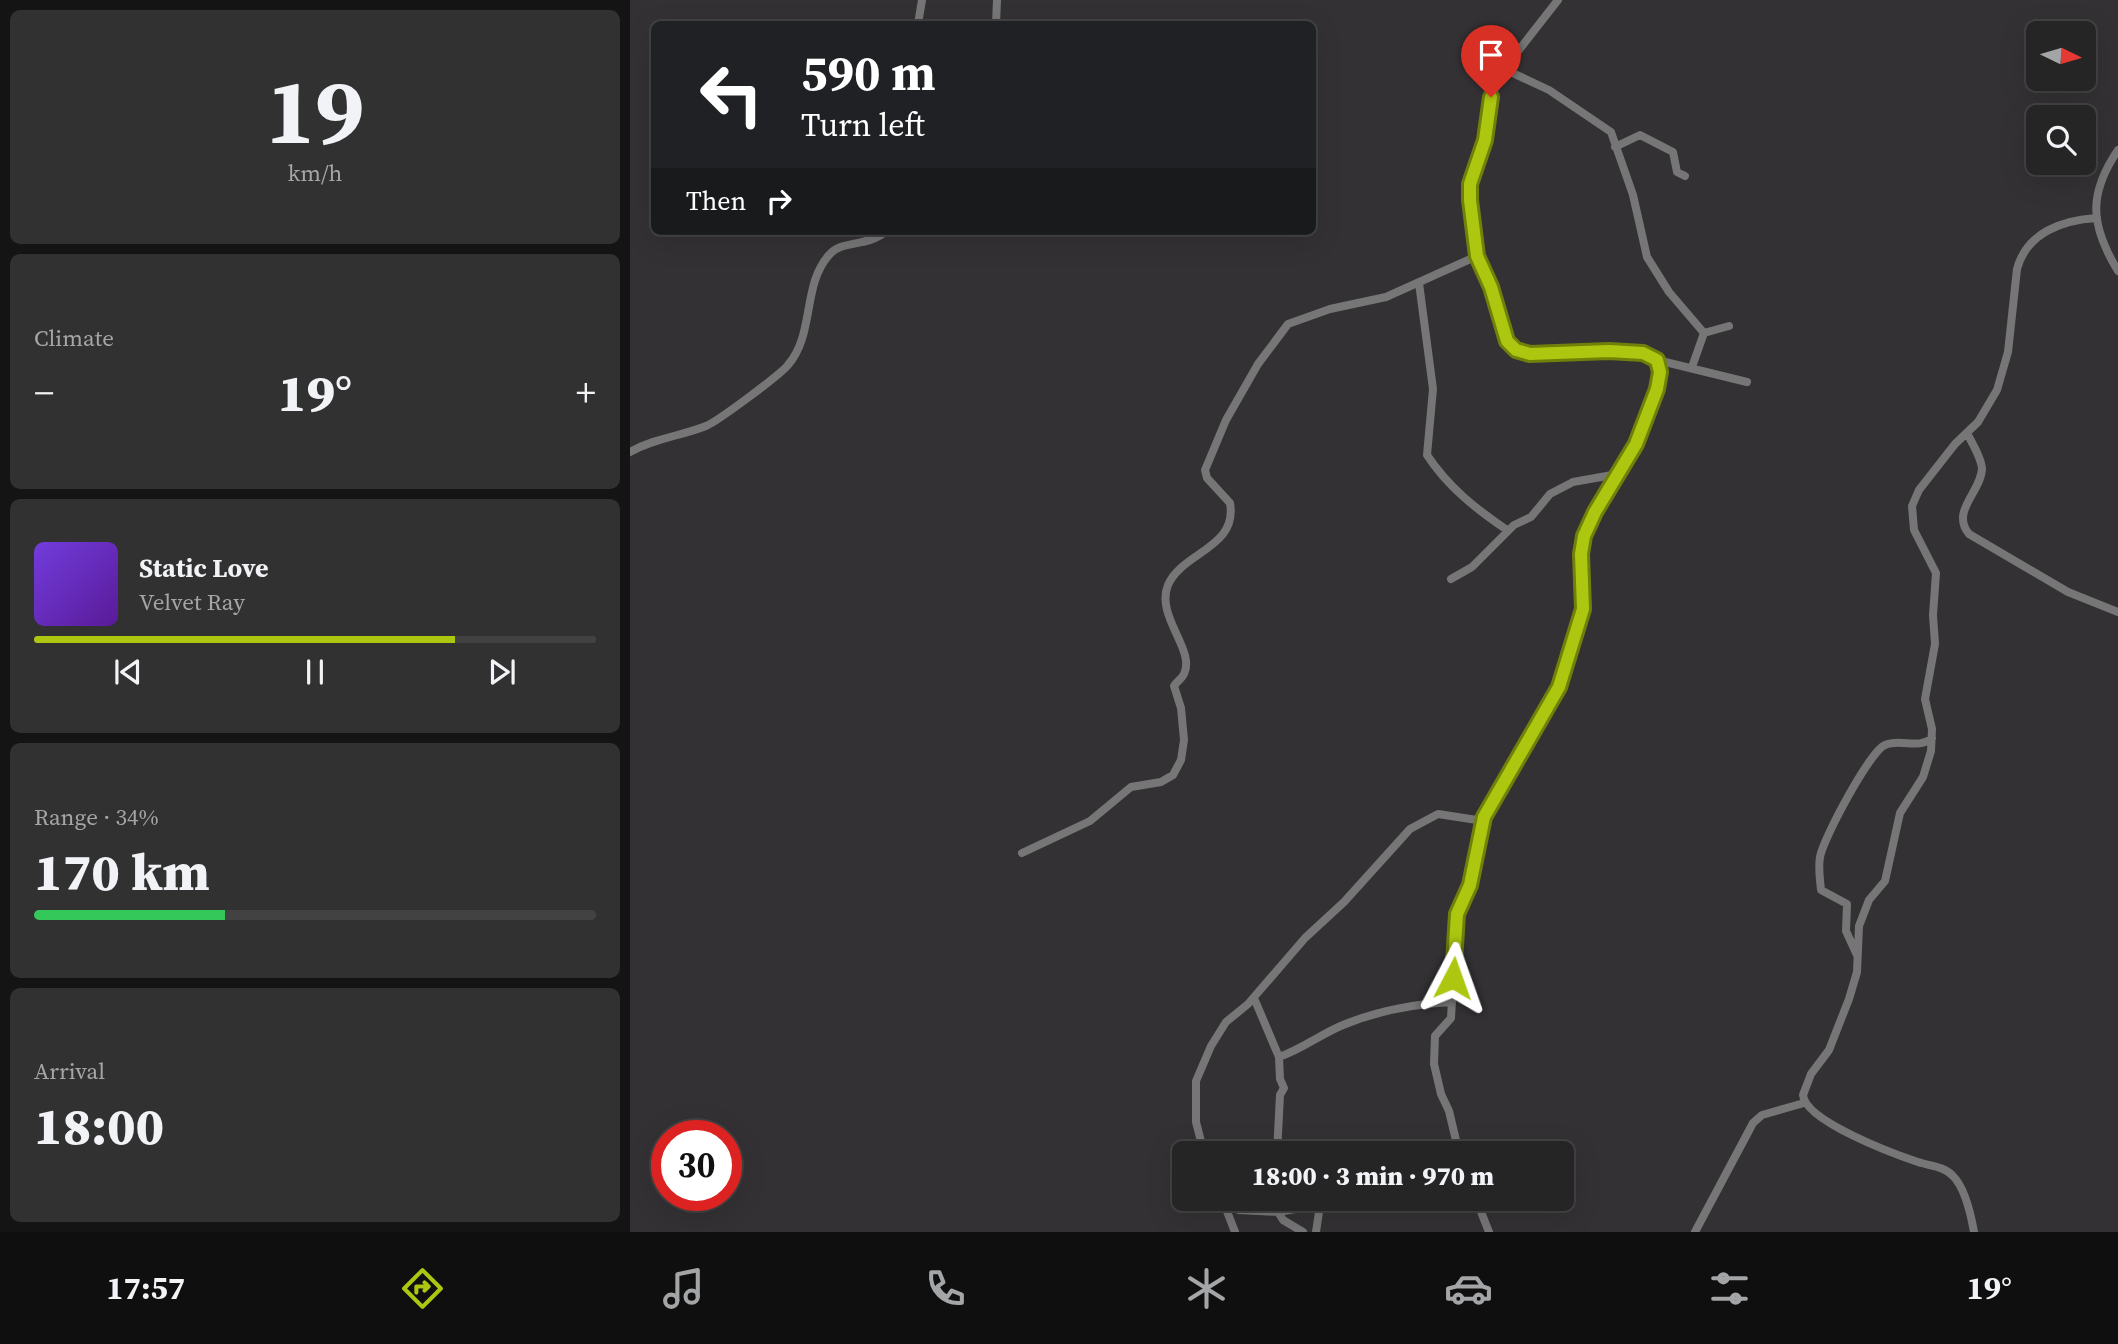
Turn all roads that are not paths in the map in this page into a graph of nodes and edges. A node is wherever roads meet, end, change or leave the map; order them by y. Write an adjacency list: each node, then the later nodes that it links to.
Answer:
1 (922, 0): 4 (street)
2 (997, 0): 5 (street)
3 (1558, 0): 6 (street)
4 (918, 21)
5 (996, 21)
6 (1504, 69): 7 (street); 12 (street)
7 (1615, 147): 9 (street); 16 (street)
8 (2118, 149): 10 (street)
9 (1685, 176)
10 (2097, 218): 13 (street); 20 (street)
11 (881, 235): 21 (street)
12 (1477, 256): 14 (street); 17 (street)
13 (2118, 271)
14 (1419, 283): 23 (street); 28 (street)
15 (1729, 326): 16 (street)
16 (1704, 333): 18 (street)
17 (1657, 360): 18 (street); 22 (street)
18 (1692, 367): 19 (street)
19 (1747, 382)
20 (1967, 433): 25 (street); 26 (street)
21 (630, 452)
22 (1618, 474): 23 (street); 27 (street)
23 (1507, 530): 24 (street)
24 (1451, 579)
25 (2118, 612)
26 (1932, 738): 29 (street); 29 (street)
27 (1484, 817): 30 (street); 31 (street)
28 (1022, 852)
29 (1858, 956): 33 (street)
30 (1254, 998): 32 (street); 34 (street)
31 (1451, 1002): 32 (street); 36 (street)
32 (1279, 1057): 35 (street)
33 (1804, 1103): 43 (street); 48 (street)
34 (1201, 1141)
35 (1278, 1141)
36 (1455, 1141)
37 (1227, 1211): 44 (street)
38 (1258, 1211): 42 (street)
39 (1281, 1211): 42 (street)
40 (1319, 1211): 46 (street)
41 (1481, 1211): 47 (street)
42 (1278, 1212): 45 (street)
43 (1700, 1231)
44 (1235, 1232)
45 (1303, 1232)
46 (1316, 1232)
47 (1489, 1232)
48 (1974, 1232)

